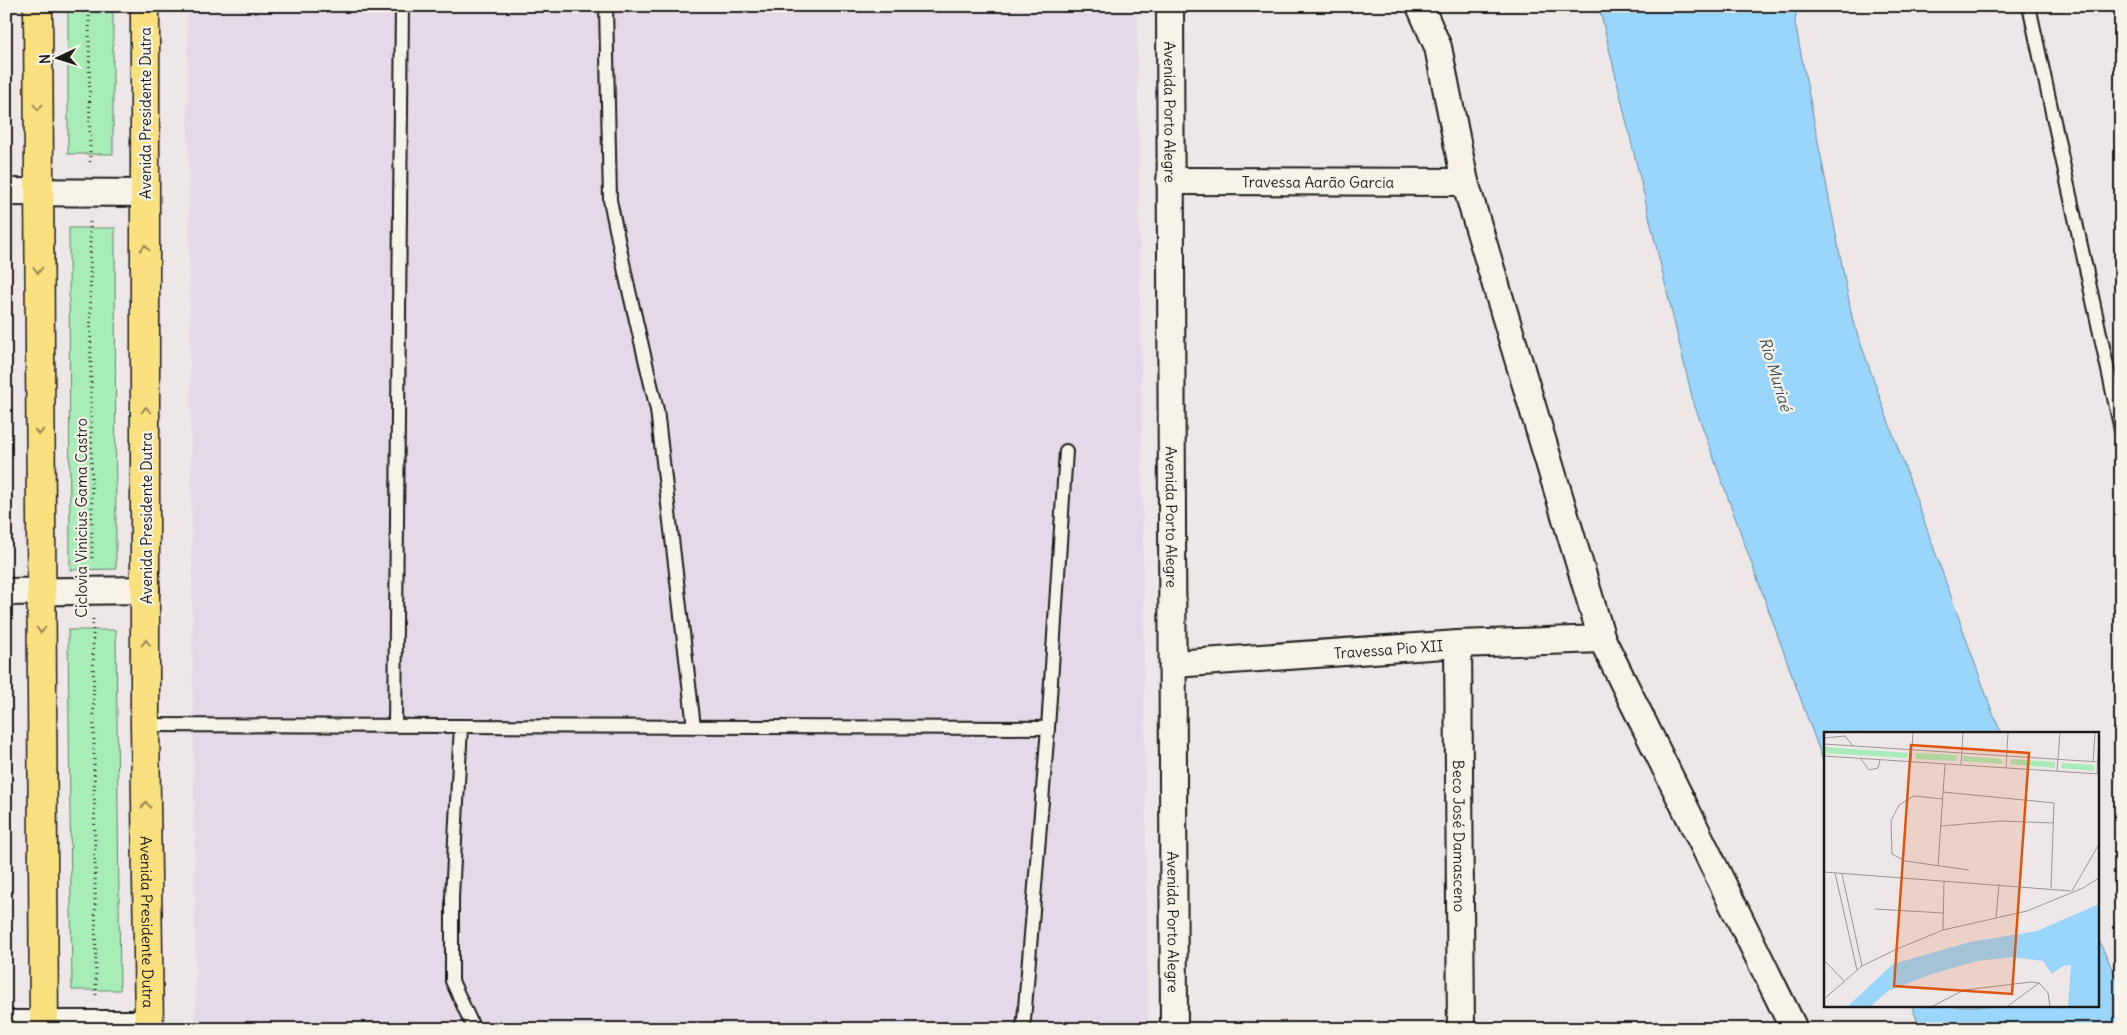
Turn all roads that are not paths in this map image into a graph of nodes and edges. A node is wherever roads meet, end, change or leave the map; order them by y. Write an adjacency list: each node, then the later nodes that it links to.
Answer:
1 (38, 6): 11 (highway, one-way to 11)
2 (145, 6): 12 (highway, Avenida Presidente Dutra)
3 (402, 6): 22 (lane)
4 (606, 6): 24 (lane)
5 (1170, 6): 8 (street, Avenida Porto Alegre)
6 (1420, 6): 9 (street)
7 (2029, 6): 13 (lane)
8 (1170, 181): 9 (street, Travessa Aarão Garcia); 20 (street, Avenida Porto Alegre)
9 (1465, 182): 18 (street)
10 (6, 192): 11 (street)
11 (38, 192): 12 (street); 17 (highway, one-way to 17)
12 (145, 194): 15 (highway, Avenida Presidente Dutra, one-way to 12)
13 (2121, 430)
14 (1066, 451): 25 (lane)
15 (146, 590): 17 (street); 21 (highway, Avenida Presidente Dutra, one-way to 15)
16 (6, 592): 17 (street)
17 (40, 592): 27 (highway, one-way to 27)
18 (1602, 639): 19 (street, Travessa Pio XII); 33 (street)
19 (1458, 644): 20 (street, Travessa Pio XII); 32 (street, Beco José Damasceno)
20 (1174, 664): 31 (street, Avenida Porto Alegre)
21 (146, 725): 22 (lane); 28 (highway, Avenida Presidente Dutra, one-way to 21)
22 (395, 726): 23 (lane)
23 (461, 726): 24 (lane); 29 (lane)
24 (694, 727): 25 (lane)
25 (1048, 728): 30 (lane)
26 (6, 1024): 27 (street)
27 (44, 1026): 28 (street)
28 (149, 1026)
29 (474, 1029)
30 (1022, 1029)
31 (1174, 1029)
32 (1461, 1029)
33 (1794, 1029)

